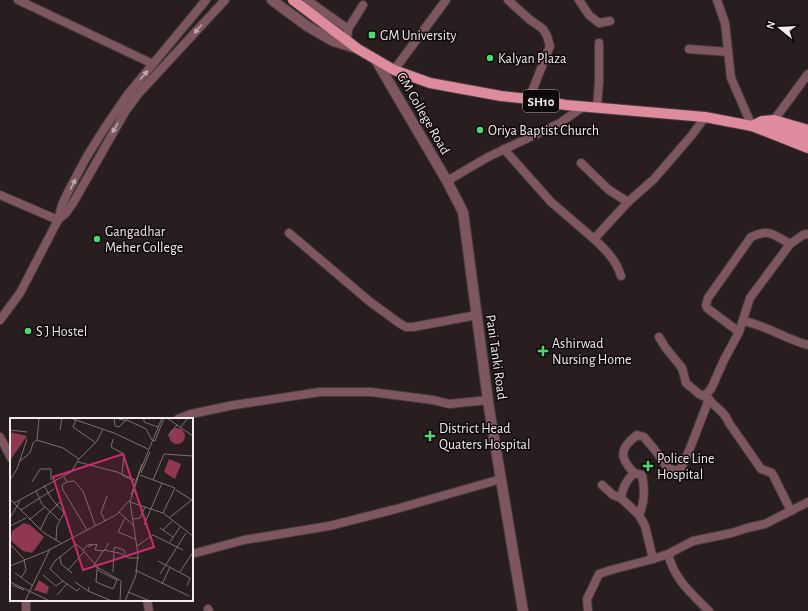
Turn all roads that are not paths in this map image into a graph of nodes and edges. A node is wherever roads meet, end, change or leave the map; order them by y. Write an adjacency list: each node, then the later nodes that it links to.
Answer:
1 (18, 0): 19 (street)
2 (206, 0): 19 (street)
3 (225, 0): 36 (street, one-way to 36)
4 (272, 0): 15 (street)
5 (293, 0): 13 (main road, SH10)
6 (307, 0): 13 (street)
7 (446, 0): 20 (street)
8 (508, 0): 22 (street)
9 (579, 0): 12 (street)
10 (717, 0): 17 (street)
11 (363, 5): 13 (street)
12 (610, 21)
13 (346, 35): 15 (main road, SH10)
14 (600, 43): 24 (street)
15 (358, 49): 18 (main road, SH10)
16 (689, 49): 17 (street)
17 (728, 52): 27 (street)
18 (376, 60): 20 (main road, SH10); 33 (street, GM College Road)
19 (153, 64): 36 (street, one-way to 19)
20 (394, 70): 22 (main road, SH10)
21 (808, 74): 26 (street)
22 (529, 99): 23 (main road, SH10)
23 (584, 106): 24 (main road, SH10); 31 (street)
24 (597, 107): 25 (main road, SH10)
25 (705, 117): 27 (main road, SH10); 35 (street)
26 (774, 120): 27 (main road, SH10); 28 (main road, SH10)
27 (752, 126): 29 (main road); 30 (main road)
28 (808, 130)
29 (808, 139)
30 (808, 148)
31 (504, 149): 33 (street); 39 (street)
32 (581, 163): 35 (street)
33 (447, 181): 42 (street, Pani Tanki Road)
34 (0, 195): 36 (street)
35 (628, 202): 39 (street)
36 (58, 220): 43 (street)
37 (289, 232): 42 (street)
38 (808, 234): 40 (street)
39 (594, 239): 41 (street)
40 (790, 244): 44 (street); 45 (street)
41 (621, 276)
42 (477, 315): 49 (street, Pani Tanki Road)
43 (0, 320)
44 (743, 321): 45 (street); 47 (street)
45 (738, 332): 48 (street)
46 (659, 337): 48 (street)
47 (808, 345)
48 (706, 398): 53 (street); 58 (street)
49 (488, 400): 50 (street); 54 (street, Pani Tanki Road)
50 (181, 418)
51 (0, 437): 52 (street)
52 (10, 456)
53 (634, 473): 56 (street); 59 (street)
54 (501, 479): 60 (street); 65 (street, Pani Tanki Road)
55 (602, 485): 56 (street)
56 (621, 498): 59 (street)
57 (808, 502): 58 (street)
58 (791, 511): 61 (street)
59 (639, 515): 62 (street)
60 (193, 554)
61 (668, 554): 62 (street); 67 (street)
62 (653, 559): 66 (street)
63 (147, 601): 64 (street)
64 (149, 611)
65 (523, 611)
66 (588, 611)
67 (709, 611)

